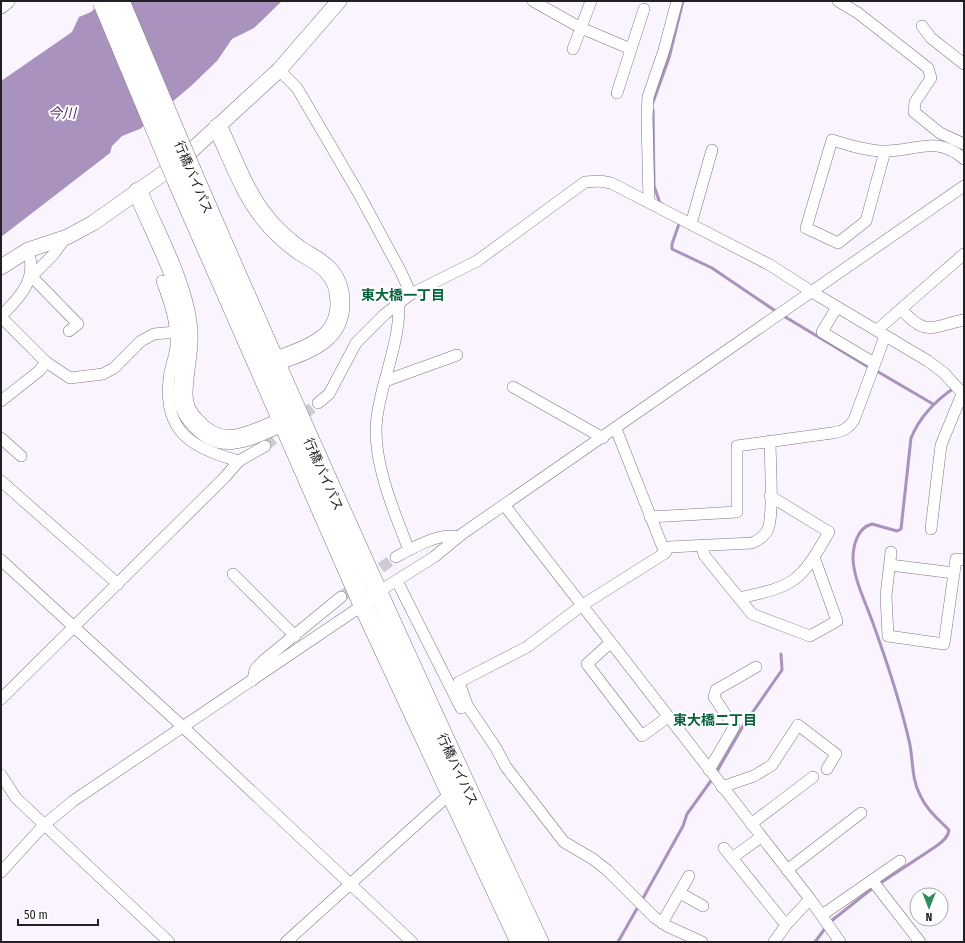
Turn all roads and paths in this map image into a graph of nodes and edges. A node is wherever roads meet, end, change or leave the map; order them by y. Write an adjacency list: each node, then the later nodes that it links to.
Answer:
1 (7, 1): 9 (street)
2 (102, 1): 23 (highway, 行橋バイパス, bridge)
3 (120, 1): 23 (highway, 行橋バイパス, bridge)
4 (339, 1): 16 (street)
5 (533, 1): 12 (street)
6 (591, 1): 12 (street)
7 (677, 1): 26 (street)
8 (838, 1): 19 (street)
9 (1, 6)
10 (644, 9): 14 (street)
11 (922, 26): 15 (street)
12 (581, 28): 13 (street); 14 (street)
13 (573, 49)
14 (631, 49): 17 (street)
15 (964, 64)
16 (279, 70): 18 (street); 35 (street)
17 (617, 93)
18 (218, 128): 25 (street); 46 (highway)
19 (964, 144)
20 (712, 150): 27 (street)
21 (885, 151): 21 (street); 22 (street)
22 (964, 158)
23 (185, 177): 46 (highway, 行橋バイパス); 53 (highway, 行橋バイパス)
24 (962, 191): 34 (street)
25 (138, 192): 28 (street); 53 (highway)
26 (649, 202): 27 (street); 35 (street)
27 (691, 224): 34 (street)
28 (67, 237): 29 (street); 32 (street)
29 (28, 250): 31 (street); 32 (street)
30 (964, 254): 38 (street)
31 (1, 267)
32 (31, 278): 39 (street); 41 (street)
33 (162, 281): 42 (street)
34 (812, 292): 37 (street); 54 (street)
35 (411, 294): 36 (street)
36 (400, 303): 48 (street); 52 (street)
37 (837, 307): 43 (street); 47 (street)
38 (901, 310): 40 (street); 43 (street)
39 (1, 317): 45 (street)
40 (964, 320)
41 (69, 331)
42 (175, 332): 45 (street); 60 (street)
43 (881, 333): 47 (street); 50 (street)
44 (457, 355): 48 (street)
45 (46, 362): 51 (street)
46 (274, 362): 80 (highway, 行橋バイパス)
47 (874, 363): 57 (street)
48 (385, 381): 68 (street)
49 (513, 387): 56 (street)
50 (963, 395): 65 (street)
51 (1, 401)
52 (318, 402)
53 (282, 422): 83 (highway, 行橋バイパス)
54 (616, 429): 56 (street); 64 (street)
55 (1, 438): 59 (street)
56 (603, 438): 63 (street)
57 (770, 441): 62 (street); 64 (street)
58 (266, 446): 60 (street)
59 (21, 456)
60 (239, 461): 79 (street)
61 (1, 481): 79 (street)
62 (770, 496): 67 (street); 72 (street)
63 (505, 506): 66 (street); 84 (street)
64 (650, 517): 70 (street)
65 (931, 530)
66 (458, 537): 68 (street); 78 (street)
67 (702, 546): 70 (street); 82 (street)
68 (409, 550): 71 (street)
69 (891, 552): 75 (street)
70 (665, 553): 84 (street)
71 (396, 557)
72 (814, 557): 82 (street); 82 (street)
73 (1, 560): 85 (street)
74 (964, 560): 76 (street)
75 (890, 565): 76 (street); 76 (street)
76 (954, 573)
77 (233, 574): 86 (street)
78 (397, 581): 80 (street); 91 (street)
79 (118, 584): 85 (street)
80 (378, 592): 83 (street); 122 (highway, 行橋バイパス)
81 (341, 597): 86 (street)
82 (739, 598)
83 (363, 605): 89 (street); 99 (highway, 行橋バイパス)
84 (581, 606): 87 (street); 91 (street)
85 (74, 628): 90 (street); 93 (street)
86 (295, 636): 89 (street)
87 (610, 643): 92 (street); 92 (street)
88 (756, 667): 95 (street)
89 (253, 680): 93 (street)
90 (1, 700)
91 (467, 705): 116 (street)
92 (668, 717): 95 (street)
93 (182, 726): 102 (street); 111 (street)
94 (827, 769): 98 (street)
95 (709, 770): 98 (street)
96 (1, 775): 102 (street)
97 (813, 777): 101 (street)
98 (722, 787): 101 (street)
99 (451, 792): 111 (street); 121 (highway, 行橋バイパス)
100 (861, 813): 107 (street)
101 (751, 824): 103 (street)
102 (44, 825): 108 (street); 118 (street)
103 (761, 837): 105 (street); 107 (street)
104 (724, 848): 105 (street)
105 (732, 858): 117 (street)
106 (900, 861): 110 (street)
107 (787, 870): 113 (street)
108 (1, 872)
109 (689, 876): 112 (street)
110 (872, 880): 115 (street); 126 (street)
111 (350, 885): 119 (street); 120 (street)
112 (680, 892): 114 (street); 116 (street)
113 (810, 899): 115 (street); 117 (street)
114 (703, 906)
115 (822, 915): 125 (street)
116 (662, 923): 123 (street)
117 (786, 925): 124 (street)
118 (169, 942)
119 (286, 942)
120 (412, 942)
121 (520, 942)
122 (539, 942)
123 (702, 942)
124 (774, 942)
125 (840, 942)
126 (920, 942)

